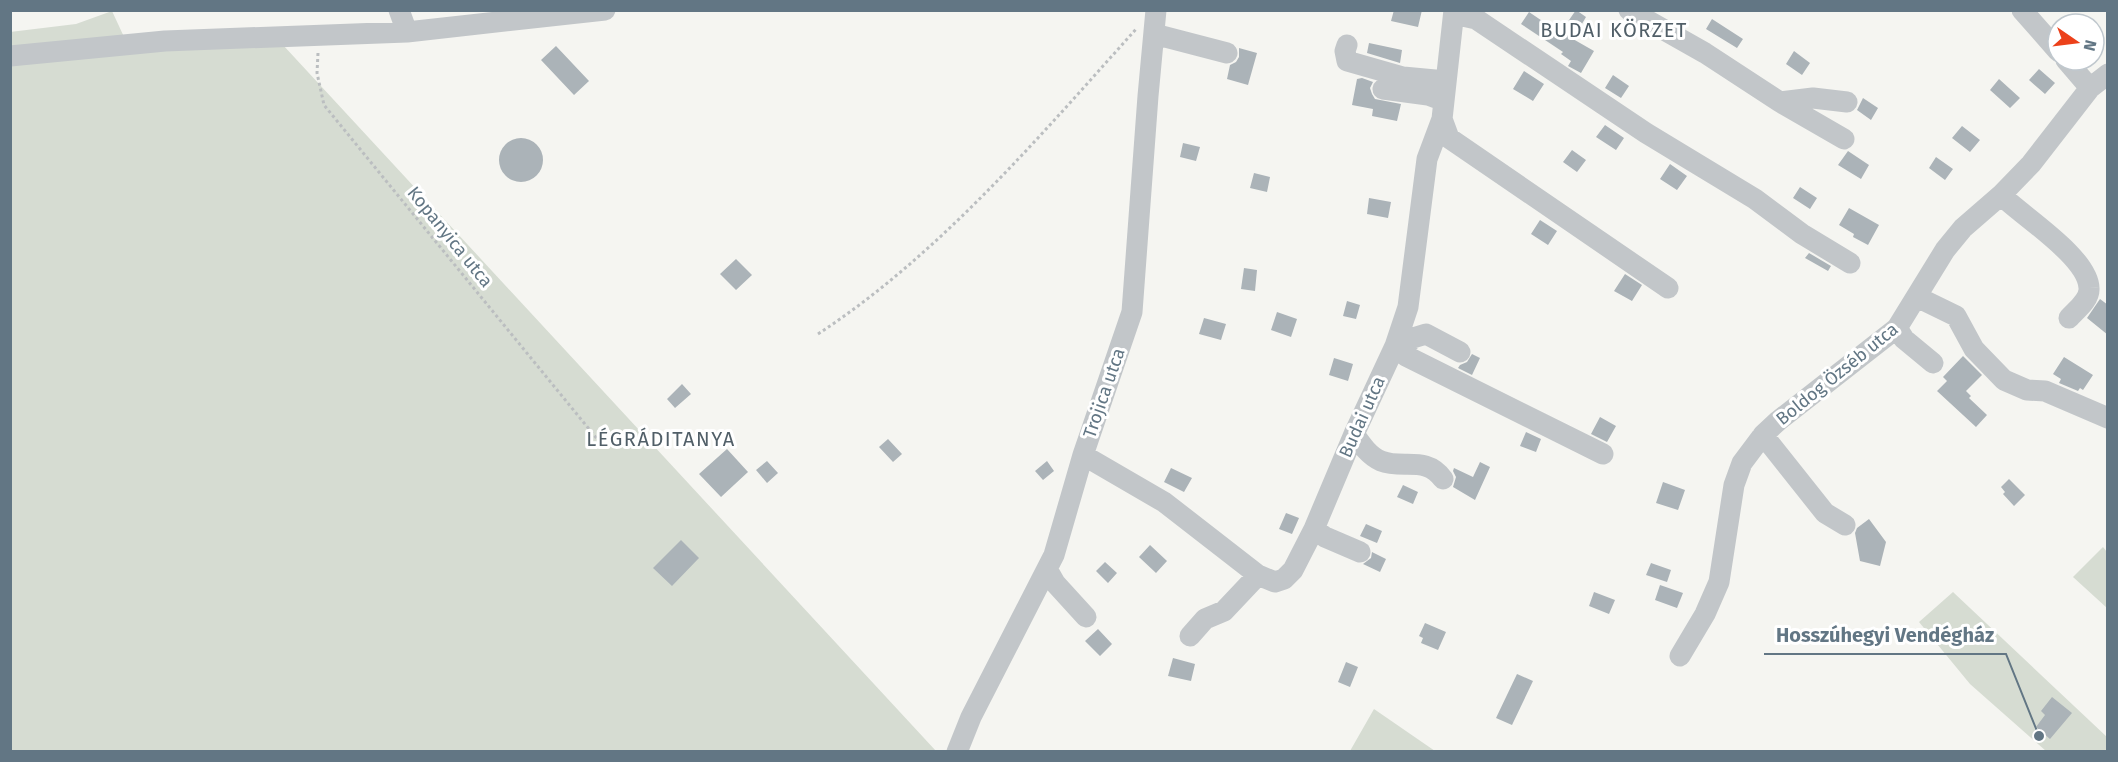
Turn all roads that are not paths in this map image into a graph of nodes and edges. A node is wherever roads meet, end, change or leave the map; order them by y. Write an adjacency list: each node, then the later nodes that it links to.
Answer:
1 (399, 10): 7 (street)
2 (605, 10): 7 (street)
3 (1629, 10): 17 (street)
4 (2022, 10): 8 (street)
5 (1454, 12): 16 (street, Budai utca); 21 (street)
6 (1155, 21): 10 (street); 33 (street, Trojica utca)
7 (407, 32): 11 (street)
8 (2046, 37)
9 (1347, 45): 16 (street)
10 (1227, 53)
11 (10, 56)
12 (2077, 72): 15 (street)
13 (2108, 74): 15 (street, Boldog Özséb utca)
14 (1383, 88): 16 (street)
15 (2091, 88): 20 (street, Boldog Özséb utca)
16 (1444, 101): 22 (street); 26 (street, Budai utca)
17 (1780, 102): 18 (street); 19 (street)
18 (1847, 102)
19 (1844, 139)
20 (2001, 195): 23 (street, Boldog Özséb utca); 24 (street)
21 (1850, 263)
22 (1668, 288)
23 (1917, 297): 25 (street, Boldog Özséb utca); 29 (street)
24 (2068, 318)
25 (1897, 328): 28 (street); 31 (street, Boldog Özséb utca)
26 (1397, 349): 27 (street); 30 (street, Budai utca); 32 (street)
27 (1460, 352)
28 (1933, 363)
29 (2108, 418)
30 (1354, 434): 34 (street); 36 (street, Budai utca)
31 (1763, 435): 35 (street); 42 (street, Boldog Özséb utca)
32 (1603, 454)
33 (1083, 455): 38 (street, Trojica utca); 39 (street)
34 (1443, 479)
35 (1845, 525)
36 (1314, 530): 37 (street); 39 (street, Budai utca)
37 (1360, 552)
38 (1047, 569): 40 (street); 43 (street, Trojica utca)
39 (1258, 575): 41 (street)
40 (1086, 616)
41 (1190, 636)
42 (1680, 656)
43 (957, 752)

